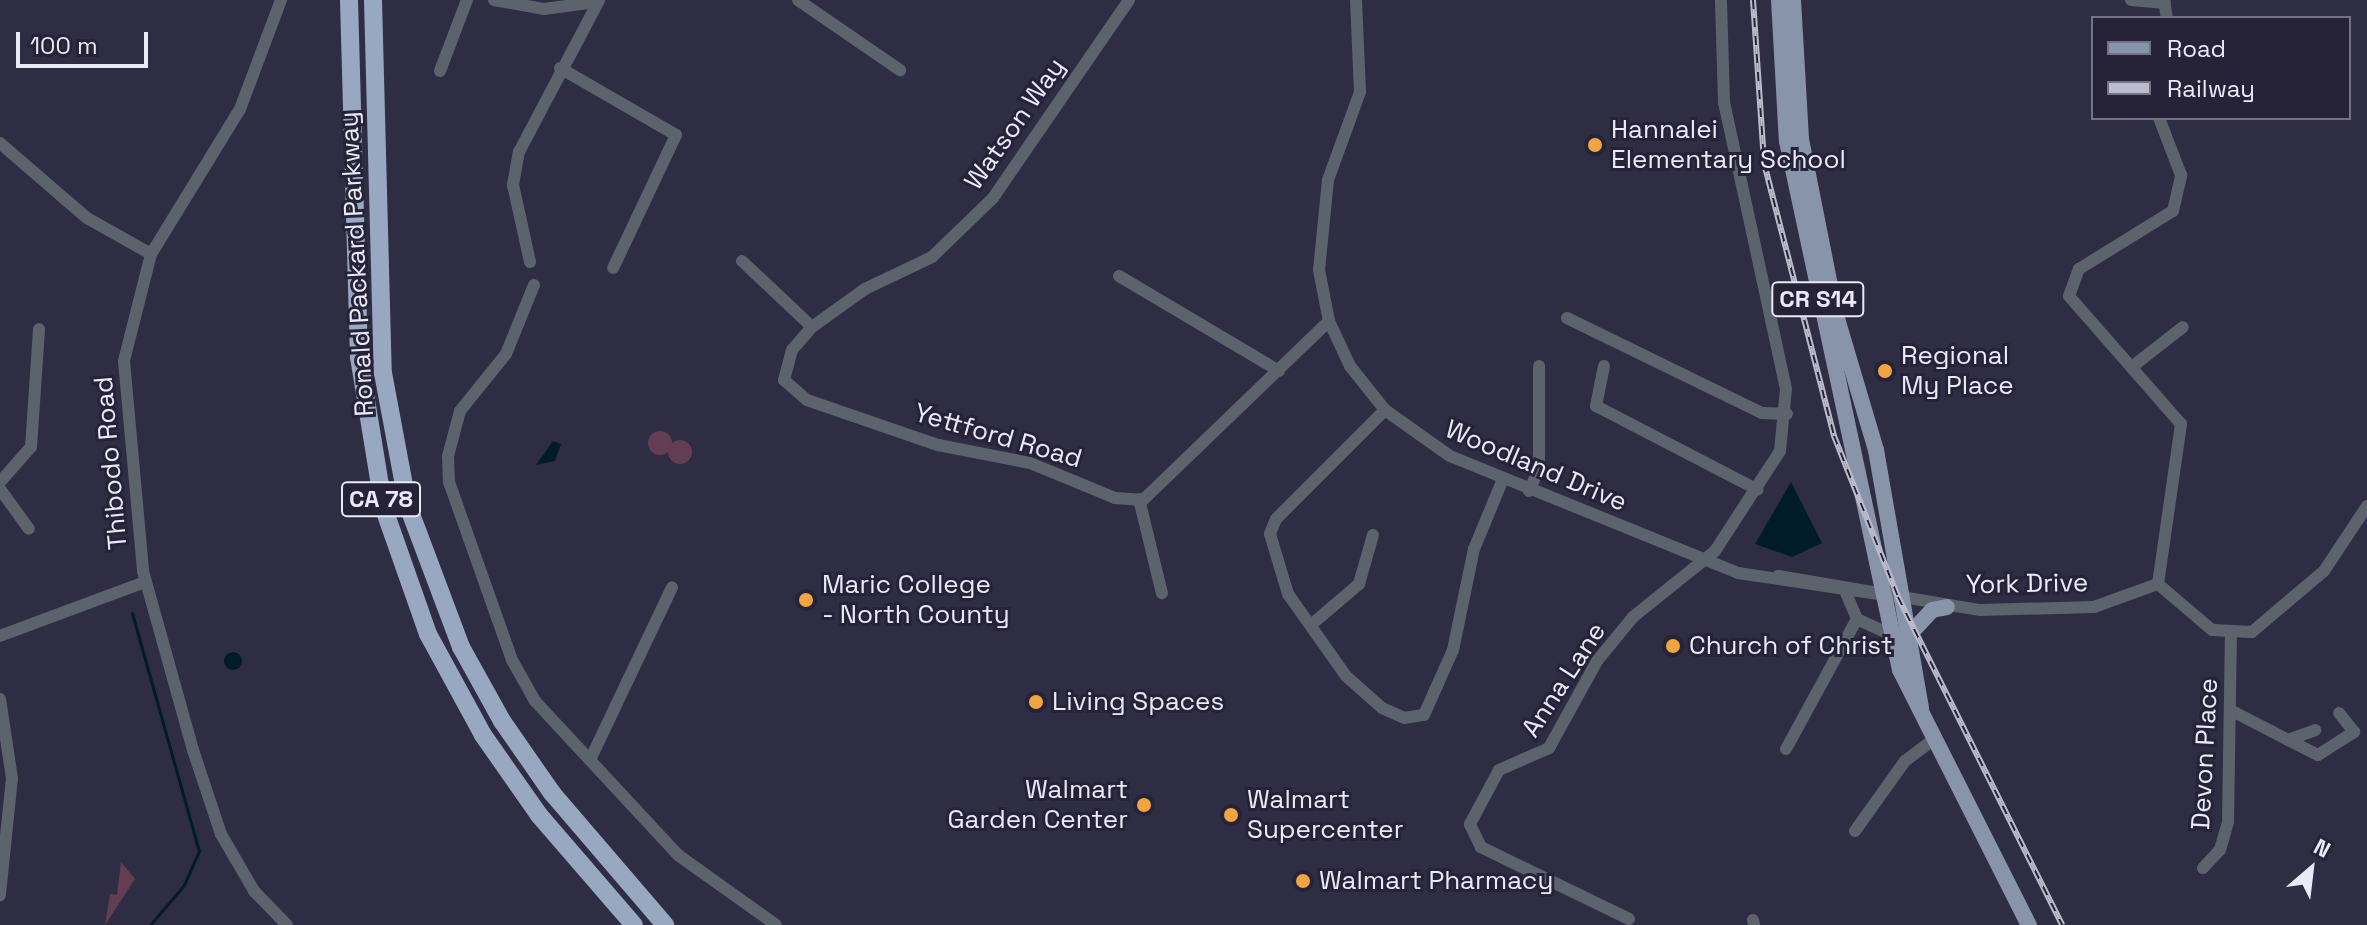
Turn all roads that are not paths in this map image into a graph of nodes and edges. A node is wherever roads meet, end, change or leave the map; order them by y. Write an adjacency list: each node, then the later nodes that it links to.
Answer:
1 (281, 0): 20 (street, Thibodo Road)
2 (349, 0): 74 (highway, Ronald Packard Parkway / CA 78)
3 (373, 0): 75 (highway, Ronald Packard Parkway / CA 78)
4 (467, 0): 17 (street)
5 (494, 0): 13 (street)
6 (798, 0): 16 (street)
7 (1129, 0): 28 (street, Watson Way)
8 (1356, 0): 27 (street, Woodland Drive)
9 (1721, 0): 37 (street)
10 (1779, 0): 54 (main road, CR S14)
11 (1793, 0): 54 (main road, CR S14)
12 (2131, 0): 14 (street)
13 (598, 1): 15 (street)
14 (2165, 2)
15 (560, 68): 22 (street); 23 (street)
16 (900, 70)
17 (440, 71)
18 (2160, 120): 33 (street)
19 (0, 143): 20 (street)
20 (151, 254): 49 (street, Thibodo Road)
21 (742, 261): 28 (street)
22 (530, 262)
23 (613, 268)
24 (1119, 276): 34 (street)
25 (534, 285): 68 (street)
26 (1567, 318): 37 (street)
27 (1329, 321): 34 (street); 36 (street, Woodland Drive)
28 (812, 327): 35 (street, Watson Way)
29 (2183, 327): 33 (street)
30 (39, 329): 39 (street)
31 (1539, 366): 42 (street)
32 (1604, 366): 41 (street)
33 (2133, 366): 50 (street)
34 (1279, 371): 43 (street)
35 (784, 380): 43 (street, Yettford Road)
36 (1385, 410): 38 (street, Woodland Drive); 57 (street)
37 (1787, 414): 41 (street)
38 (1503, 479): 42 (street, Woodland Drive); 57 (street)
39 (0, 482)
40 (0, 489): 45 (street)
41 (1758, 490): 47 (street)
42 (1529, 491): 47 (street, Woodland Drive)
43 (1139, 499): 52 (street)
44 (2367, 506): 60 (street)
45 (29, 529)
46 (1373, 535): 57 (street)
47 (1705, 561): 48 (street, Woodland Drive); 72 (street, Anna Lane)
48 (1771, 578): 53 (street, Woodland Drive); 54 (street, Woodland Drive)
49 (145, 582): 58 (street); 73 (street, Thibodo Road)
50 (2158, 584): 55 (street, York Drive); 60 (street)
51 (672, 587): 68 (street)
52 (1162, 593)
53 (1846, 593): 54 (street, Woodland Drive); 56 (street)
54 (1888, 594): 55 (street, York Drive); 59 (main road, CR S14)
55 (1947, 607): 59 (main road)
56 (1857, 619): 59 (street); 67 (street)
57 (1312, 624)
58 (0, 636)
59 (1900, 636): 65 (main road, CR S14)
60 (2231, 636): 62 (street, Devon Place)
61 (0, 699): 71 (street)
62 (2230, 710): 66 (street); 70 (street, Devon Place)
63 (2339, 713): 66 (street)
64 (2315, 730): 66 (street)
65 (1934, 739): 69 (street); 77 (main road, CR S14)
66 (2288, 740)
67 (1786, 749)
68 (590, 760): 76 (street)
69 (1855, 831)
70 (2203, 868)
71 (1, 887)
72 (1629, 919)
73 (287, 925)
74 (634, 925)
75 (665, 925)
76 (776, 925)
77 (2029, 925)

